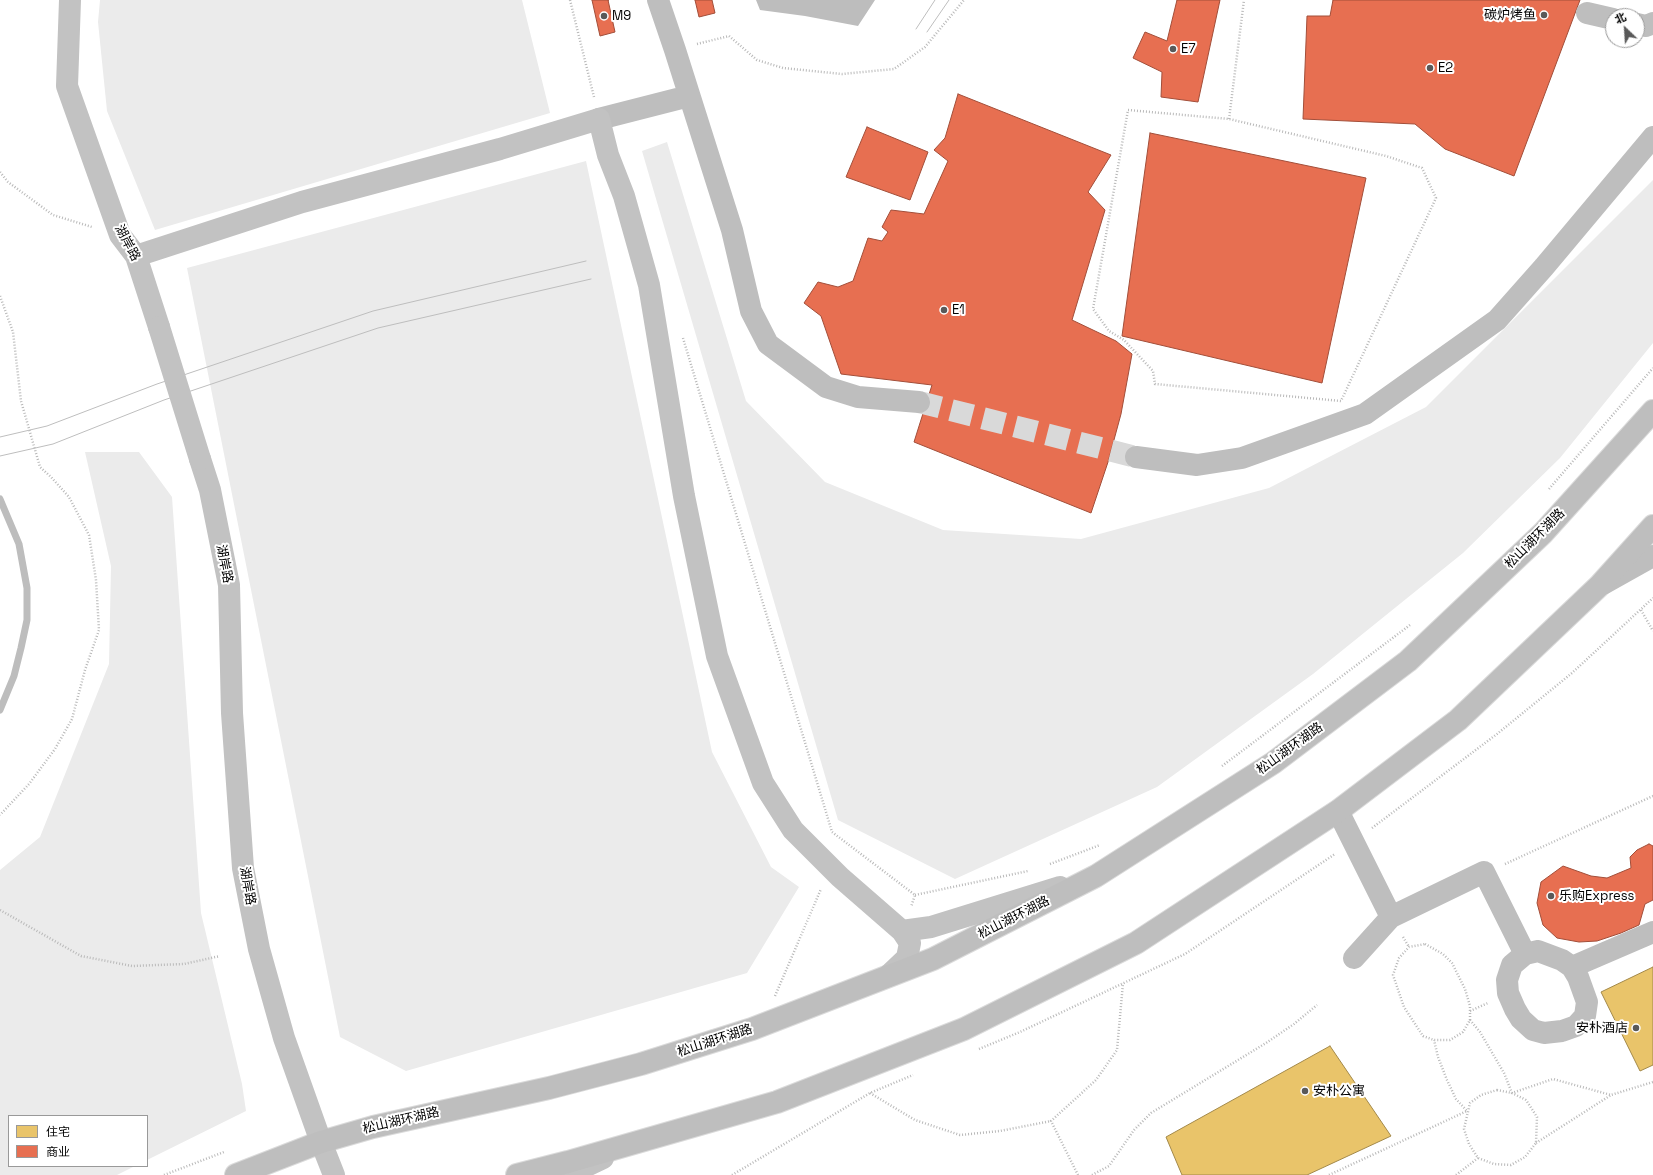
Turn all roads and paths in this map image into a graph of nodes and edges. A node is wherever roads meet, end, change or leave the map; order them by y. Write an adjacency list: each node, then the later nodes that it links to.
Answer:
1 (70, 0): 14 (street, 湖岸路)
2 (570, 0): 10 (path)
3 (658, 0): 8 (main road)
4 (964, 0): 8 (path)
5 (1244, 0): 11 (path)
6 (1587, 13): 7 (main road)
7 (1605, 17)
8 (675, 50): 9 (main road)
9 (689, 96): 10 (main road); 19 (main road)
10 (599, 119): 15 (street); 38 (street)
11 (1229, 119): 11 (path)
12 (1653, 137): 21 (main road)
13 (0, 172): 14 (path)
14 (120, 235): 15 (street, 湖岸路)
15 (136, 256): 63 (street, 湖岸路, bridge)
16 (0, 296): 33 (path)
17 (682, 336): 34 (path)
18 (1653, 368): 22 (path)
19 (919, 402)
20 (1653, 410): 41 (main road, 松山湖环湖路)
21 (1136, 457)
22 (1546, 493)
23 (1653, 526): 25 (main road)
24 (1653, 556): 25 (main road)
25 (1599, 586): 32 (main road)
26 (1653, 598): 27 (path)
27 (1640, 610): 29 (path); 35 (path)
28 (1415, 621): 30 (path)
29 (1653, 631)
30 (1220, 768)
31 (1653, 796): 40 (path)
32 (1338, 811): 35 (main road); 65 (main road)
33 (0, 815)
34 (832, 832): 38 (path); 42 (path)
35 (1354, 841): 44 (main road)
36 (1102, 844): 37 (path)
37 (1046, 866)
38 (830, 867): 45 (street); 53 (path)
39 (1031, 870): 42 (path)
40 (1484, 872): 44 (main road); 47 (main road)
41 (1096, 876): 45 (street); 51 (main road, 松山湖环湖路)
42 (915, 894): 45 (path)
43 (0, 910): 48 (path)
44 (1391, 917): 49 (main road)
45 (902, 931): 51 (street)
46 (1653, 932): 50 (main road)
47 (1525, 954): 50 (main road); 50 (main road)
48 (220, 956)
49 (1354, 958)
50 (1572, 967)
51 (888, 976): 63 (main road, 松山湖环湖路)
52 (1123, 984): 62 (path)
53 (782, 994)
54 (1317, 1005): 74 (path)
55 (1470, 1020): 56 (path); 56 (path); 59 (path)
56 (1434, 1040): 61 (path)
57 (1653, 1082): 60 (path)
58 (870, 1093): 62 (path)
59 (1512, 1093): 60 (path); 61 (path); 64 (path)
60 (1611, 1095): 64 (path)
61 (1467, 1111): 67 (path); 75 (path)
62 (1051, 1122): 73 (path)
63 (321, 1142): 69 (main road, 松山湖环湖路); 70 (street, 湖岸路)
64 (1536, 1143): 67 (path)
65 (633, 1144): 71 (main road); 72 (street)
66 (224, 1152): 68 (path)
67 (1478, 1158): 76 (path)
68 (164, 1175)
69 (236, 1175)
70 (334, 1175)
71 (517, 1175)
72 (568, 1175)
73 (1078, 1175)
74 (1092, 1175)
75 (1329, 1175)
76 (1456, 1175)

